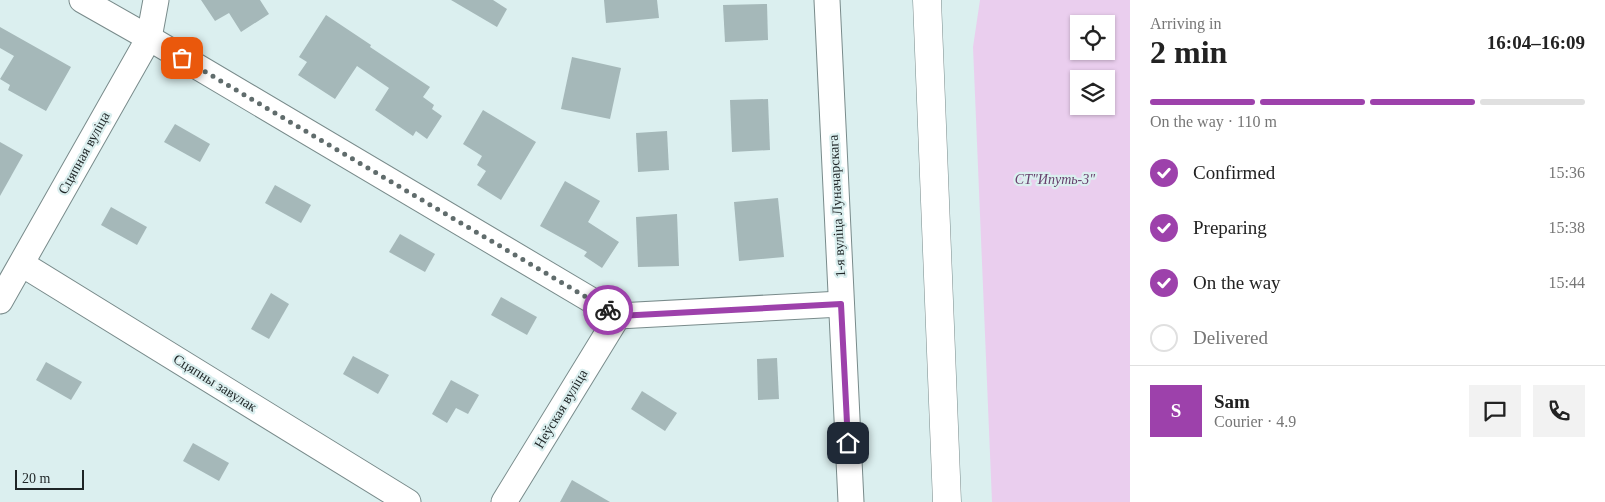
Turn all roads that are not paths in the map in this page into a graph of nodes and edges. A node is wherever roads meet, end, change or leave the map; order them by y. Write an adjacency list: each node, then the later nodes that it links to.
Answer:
1 (82, 0): 5 (street)
2 (156, 0): 5 (street, Сцяпная вуліца)
3 (828, 0): 8 (street, 1-я вуліца Луначарскага)
4 (927, 0): 13 (street)
5 (149, 38): 6 (street, Сцяпная вуліца); 9 (street)
6 (22, 264): 7 (street, Сцяпная вуліца); 10 (street, Сцяпны завулак)
7 (0, 301)
8 (841, 304): 9 (street); 12 (street, 1-я вуліца Луначарскага)
9 (618, 316): 11 (street, Неўская вуліца)
10 (408, 502)
11 (504, 502)
12 (850, 502)
13 (947, 502)

